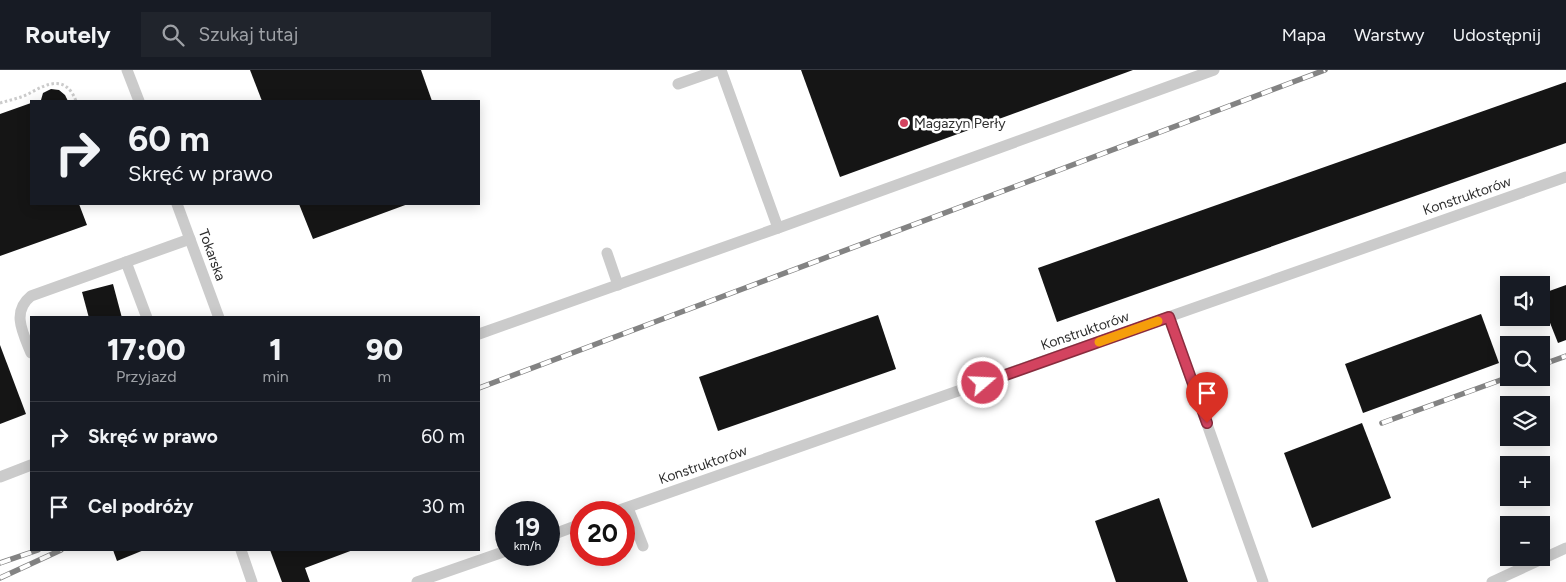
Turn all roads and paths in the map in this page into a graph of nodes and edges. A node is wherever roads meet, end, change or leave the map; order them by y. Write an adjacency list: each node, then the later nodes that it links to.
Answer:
1 (127, 70): 6 (lane)
2 (719, 70): 4 (lane); 10 (lane)
3 (1214, 70): 10 (lane)
4 (678, 84)
5 (75, 100): 7 (path)
6 (139, 100)
7 (0, 104)
8 (1566, 177): 17 (lane, Konstruktorów)
9 (177, 205): 11 (lane, Tokarska)
10 (778, 228): 14 (lane)
11 (190, 239): 13 (lane); 16 (lane, Tokarska)
12 (607, 253): 14 (lane)
13 (126, 262): 15 (lane); 19 (lane)
14 (618, 285): 18 (lane)
15 (146, 316)
16 (218, 316)
17 (1169, 317): 22 (lane, Konstruktorów); 30 (lane)
18 (480, 334)
19 (30, 350)
20 (30, 465): 21 (lane)
21 (0, 476)
22 (635, 506)
23 (635, 526): 24 (lane)
24 (643, 546)
25 (1566, 548): 31 (lane)
26 (241, 551): 28 (lane)
27 (495, 555): 29 (lane)
28 (252, 582)
29 (417, 582)
30 (1263, 582)
31 (1492, 582)

